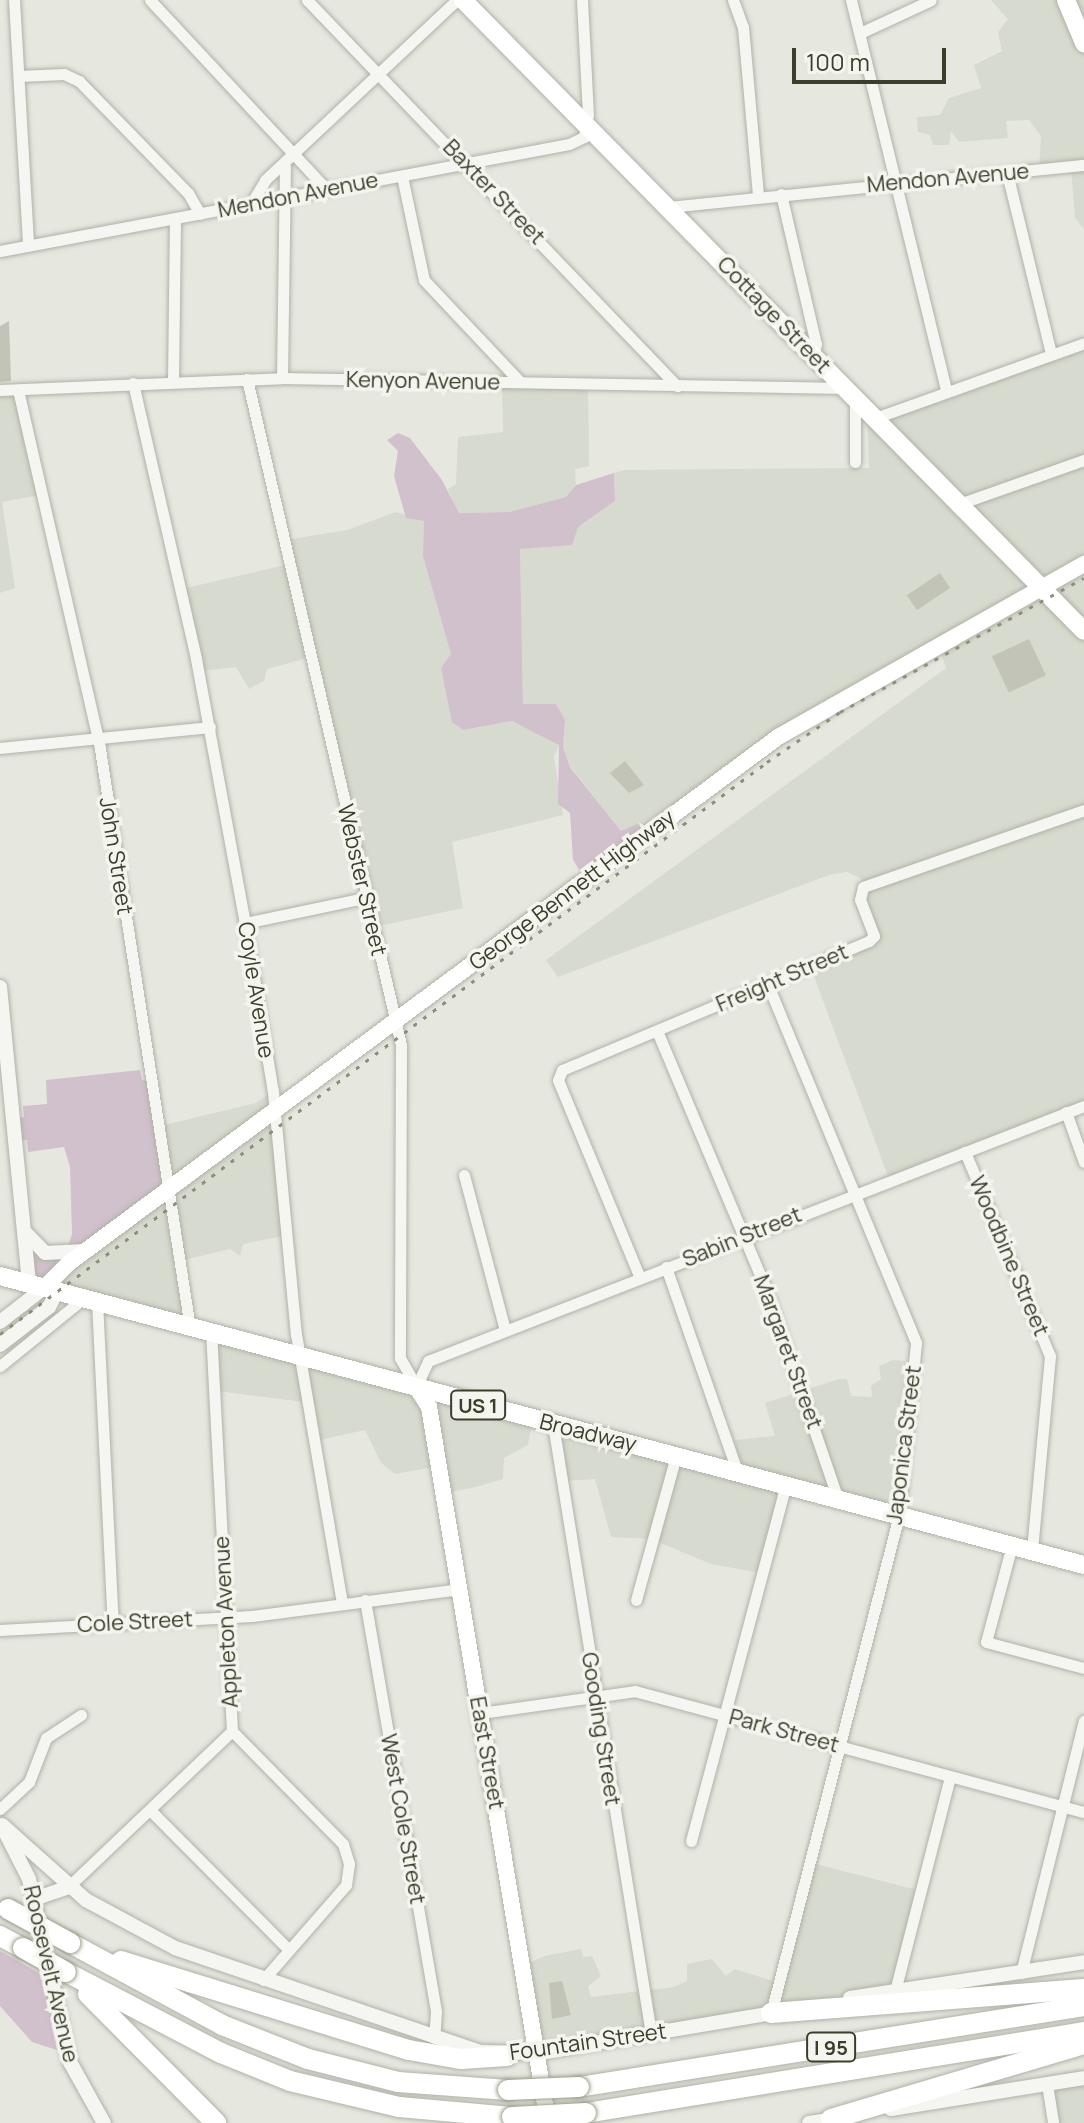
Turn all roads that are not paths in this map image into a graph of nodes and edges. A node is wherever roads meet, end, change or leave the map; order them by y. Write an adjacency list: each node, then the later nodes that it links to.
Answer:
1 (14, 0): 15 (street)
2 (150, 0): 17 (street)
3 (307, 0): 14 (street, Baxter Street)
4 (460, 0): 14 (street); 16 (main road, Cottage Street)
5 (582, 0): 16 (street)
6 (733, 0): 26 (street)
7 (851, 0): 12 (street)
8 (931, 0): 12 (street)
9 (1066, 0): 11 (main road)
10 (1078, 0): 11 (street)
11 (1076, 25): 13 (main road)
12 (860, 33): 23 (street)
13 (1084, 43)
14 (380, 75): 17 (street); 18 (street, Baxter Street)
15 (19, 76): 30 (street); 32 (street)
16 (586, 127): 18 (street, Mendon Avenue); 29 (main road, Cottage Street)
17 (298, 154): 20 (street); 24 (street)
18 (466, 163): 22 (street, Mendon Avenue); 42 (street, Baxter Street)
19 (1084, 165): 21 (street, Mendon Avenue)
20 (285, 167): 27 (street); 28 (street)
21 (1007, 173): 23 (street, Mendon Avenue); 35 (street)
22 (402, 176): 24 (street, Mendon Avenue); 40 (street)
23 (895, 184): 25 (street, Mendon Avenue); 45 (street)
24 (326, 189): 27 (street, Mendon Avenue)
25 (781, 194): 26 (street, Mendon Avenue); 36 (street)
26 (758, 196): 29 (street, Mendon Avenue)
27 (284, 197): 28 (street, Mendon Avenue); 37 (street)
28 (252, 202): 30 (street, Mendon Avenue)
29 (669, 207): 36 (main road, Cottage Street)
30 (200, 214): 31 (street, Mendon Avenue)
31 (175, 219): 32 (street, Mendon Avenue); 39 (street)
32 (28, 246): 33 (street, Mendon Avenue)
33 (0, 251)
34 (1084, 343): 35 (street)
35 (1051, 354): 45 (street)
36 (813, 356): 46 (main road, Cottage Street)
37 (282, 378): 38 (street, Kenyon Avenue); 40 (street, Kenyon Avenue)
38 (247, 379): 39 (street, Kenyon Avenue); 58 (street, Webster Street)
39 (173, 382): 41 (street, Kenyon Avenue)
40 (520, 382): 42 (street, Kenyon Avenue)
41 (133, 383): 44 (street, Kenyon Avenue); 54 (street, Coyle Avenue)
42 (677, 386): 46 (street, Kenyon Avenue)
43 (0, 390): 44 (street, Kenyon Avenue)
44 (18, 390): 55 (street, John Street)
45 (946, 390): 47 (street)
46 (850, 392): 47 (main road, Cottage Street); 49 (street)
47 (875, 418): 50 (main road, Cottage Street)
48 (1084, 460): 50 (street)
49 (855, 462)
50 (956, 506): 52 (main road, Cottage Street)
51 (1084, 564): 52 (main road, George Bennett Highway)
52 (1041, 587): 53 (main road, Cottage Street); 62 (main road, George Bennett Highway)
53 (1084, 631)
54 (210, 727): 55 (street); 59 (street, Coyle Avenue)
55 (98, 738): 56 (street); 71 (street, John Street)
56 (0, 748)
57 (1084, 810): 60 (street, Freight Street)
58 (365, 898): 59 (street); 62 (street, Webster Street)
59 (245, 923): 66 (street, Coyle Avenue)
60 (768, 985): 63 (street, Freight Street); 70 (street, Japonica Street)
61 (0, 987): 72 (street)
62 (396, 1023): 66 (main road, George Bennett Highway); 87 (street, Webster Street)
63 (657, 1031): 73 (street, Margaret Street); 77 (street, Freight Street)
64 (1084, 1106): 65 (street, Sabin Street)
65 (1066, 1112): 67 (street, Sabin Street); 68 (street)
66 (276, 1115): 71 (main road, George Bennett Highway); 85 (street, Coyle Avenue)
67 (965, 1152): 70 (street, Sabin Street); 95 (street, Woodbine Street)
68 (1084, 1162)
69 (464, 1175): 82 (street)
70 (855, 1192): 73 (street, Sabin Street); 93 (street, Japonica Street)
71 (170, 1193): 74 (main road, George Bennett Highway); 81 (street, John Street)
72 (23, 1229): 74 (street); 78 (street)
73 (745, 1235): 75 (street, Sabin Street); 92 (street, Margaret Street)
74 (87, 1252): 78 (main road, George Bennett Highway)
75 (666, 1267): 77 (street, Sabin Street); 90 (street)
76 (0, 1276): 78 (main road, Broadway / US 1)
77 (640, 1278): 82 (street, Sabin Street)
78 (44, 1287): 79 (main road, Broadway / US 1); 80 (street, George Bennett Highway); 84 (street, George Bennett Highway)
79 (91, 1300): 81 (main road, Broadway / US 1); 86 (street); 102 (street)
80 (0, 1322)
81 (190, 1328): 83 (main road, Broadway / US 1)
82 (505, 1330): 87 (street, Sabin Street)
83 (211, 1334): 85 (main road, Broadway / US 1); 101 (street, Appleton Avenue)
84 (0, 1345)
85 (302, 1358): 87 (main road, Broadway / US 1); 100 (street, Coyle Avenue)
86 (0, 1366)
87 (416, 1387): 88 (main road, Broadway / US 1); 97 (main road, East Street)
88 (553, 1424): 89 (main road, Broadway / US 1); 105 (street, Gooding Street)
89 (676, 1456): 90 (main road, Broadway / US 1); 99 (street)
90 (737, 1471): 91 (main road, Broadway / US 1)
91 (785, 1487): 92 (main road, Broadway / US 1); 107 (street)
92 (838, 1499): 93 (main road, Broadway / US 1)
93 (899, 1515): 94 (main road, Broadway / US 1); 111 (street, Japonica Street)
94 (1012, 1545): 95 (main road, Broadway / US 1); 104 (street)
95 (1032, 1551): 96 (main road, Broadway / US 1)
96 (1084, 1565)
97 (460, 1589): 98 (street, Cole Street); 106 (main road, East Street)
98 (365, 1600): 100 (street, Cole Street); 135 (street, West Cole Street)
99 (636, 1600)
100 (342, 1603): 101 (street, Cole Street)
101 (226, 1617): 102 (street, Cole Street); 110 (street, Appleton Avenue)
102 (113, 1623): 103 (street, Cole Street)
103 (0, 1630)
104 (1084, 1668)
105 (595, 1695): 106 (street, Park Street); 107 (street, Park Street); 134 (street, Gooding Street)
106 (481, 1713): 137 (main road, East Street)
107 (724, 1714): 111 (street, Park Street); 118 (street)
108 (81, 1715): 114 (street)
109 (1084, 1721): 113 (street)
110 (232, 1731): 115 (street, Appleton Avenue); 124 (street)
111 (836, 1744): 112 (street, Park Street); 132 (street, Japonica Street)
112 (950, 1777): 113 (street, Park Street); 130 (street)
113 (1061, 1807): 116 (street, Park Street); 127 (street)
114 (0, 1809)
115 (150, 1810): 119 (street, Appleton Avenue); 124 (street)
116 (1084, 1812)
117 (1, 1825): 119 (street, Fountain Street); 120 (street, Roosevelt Avenue)
118 (691, 1841)
119 (68, 1887): 120 (street); 128 (street, Fountain Street)
120 (34, 1899): 142 (street, Roosevelt Avenue)
121 (4, 1907): 123 (highway, I 95, bridge)
122 (0, 1936): 126 (highway, I 95, bridge)
123 (70, 1943): 131 (highway, I 95, bridge); 138 (highway)
124 (286, 1947): 128 (street)
125 (1084, 1962): 127 (street, Fountain Street)
126 (66, 1972): 133 (highway, I 95, bridge); 143 (highway)
127 (1021, 1973): 130 (street, Fountain Street)
128 (263, 1980): 135 (street, Fountain Street)
129 (1084, 1989): 132 (highway)
130 (895, 1991): 132 (street, Fountain Street)
131 (1084, 2006)
132 (771, 2013): 134 (street, Fountain Street)
133 (1084, 2032)
134 (651, 2034): 137 (street, Fountain Street)
135 (434, 2038): 138 (street, Fountain Street)
136 (1084, 2044): 141 (highway)
137 (536, 2053): 138 (street, Fountain Street); 144 (main road, East Street)
138 (507, 2056)
139 (1084, 2078): 140 (street)
140 (1047, 2084): 141 (street); 146 (street)
141 (831, 2119): 145 (street)
142 (104, 2123)
143 (216, 2123)
144 (548, 2123)
145 (809, 2123)
146 (1053, 2123)

